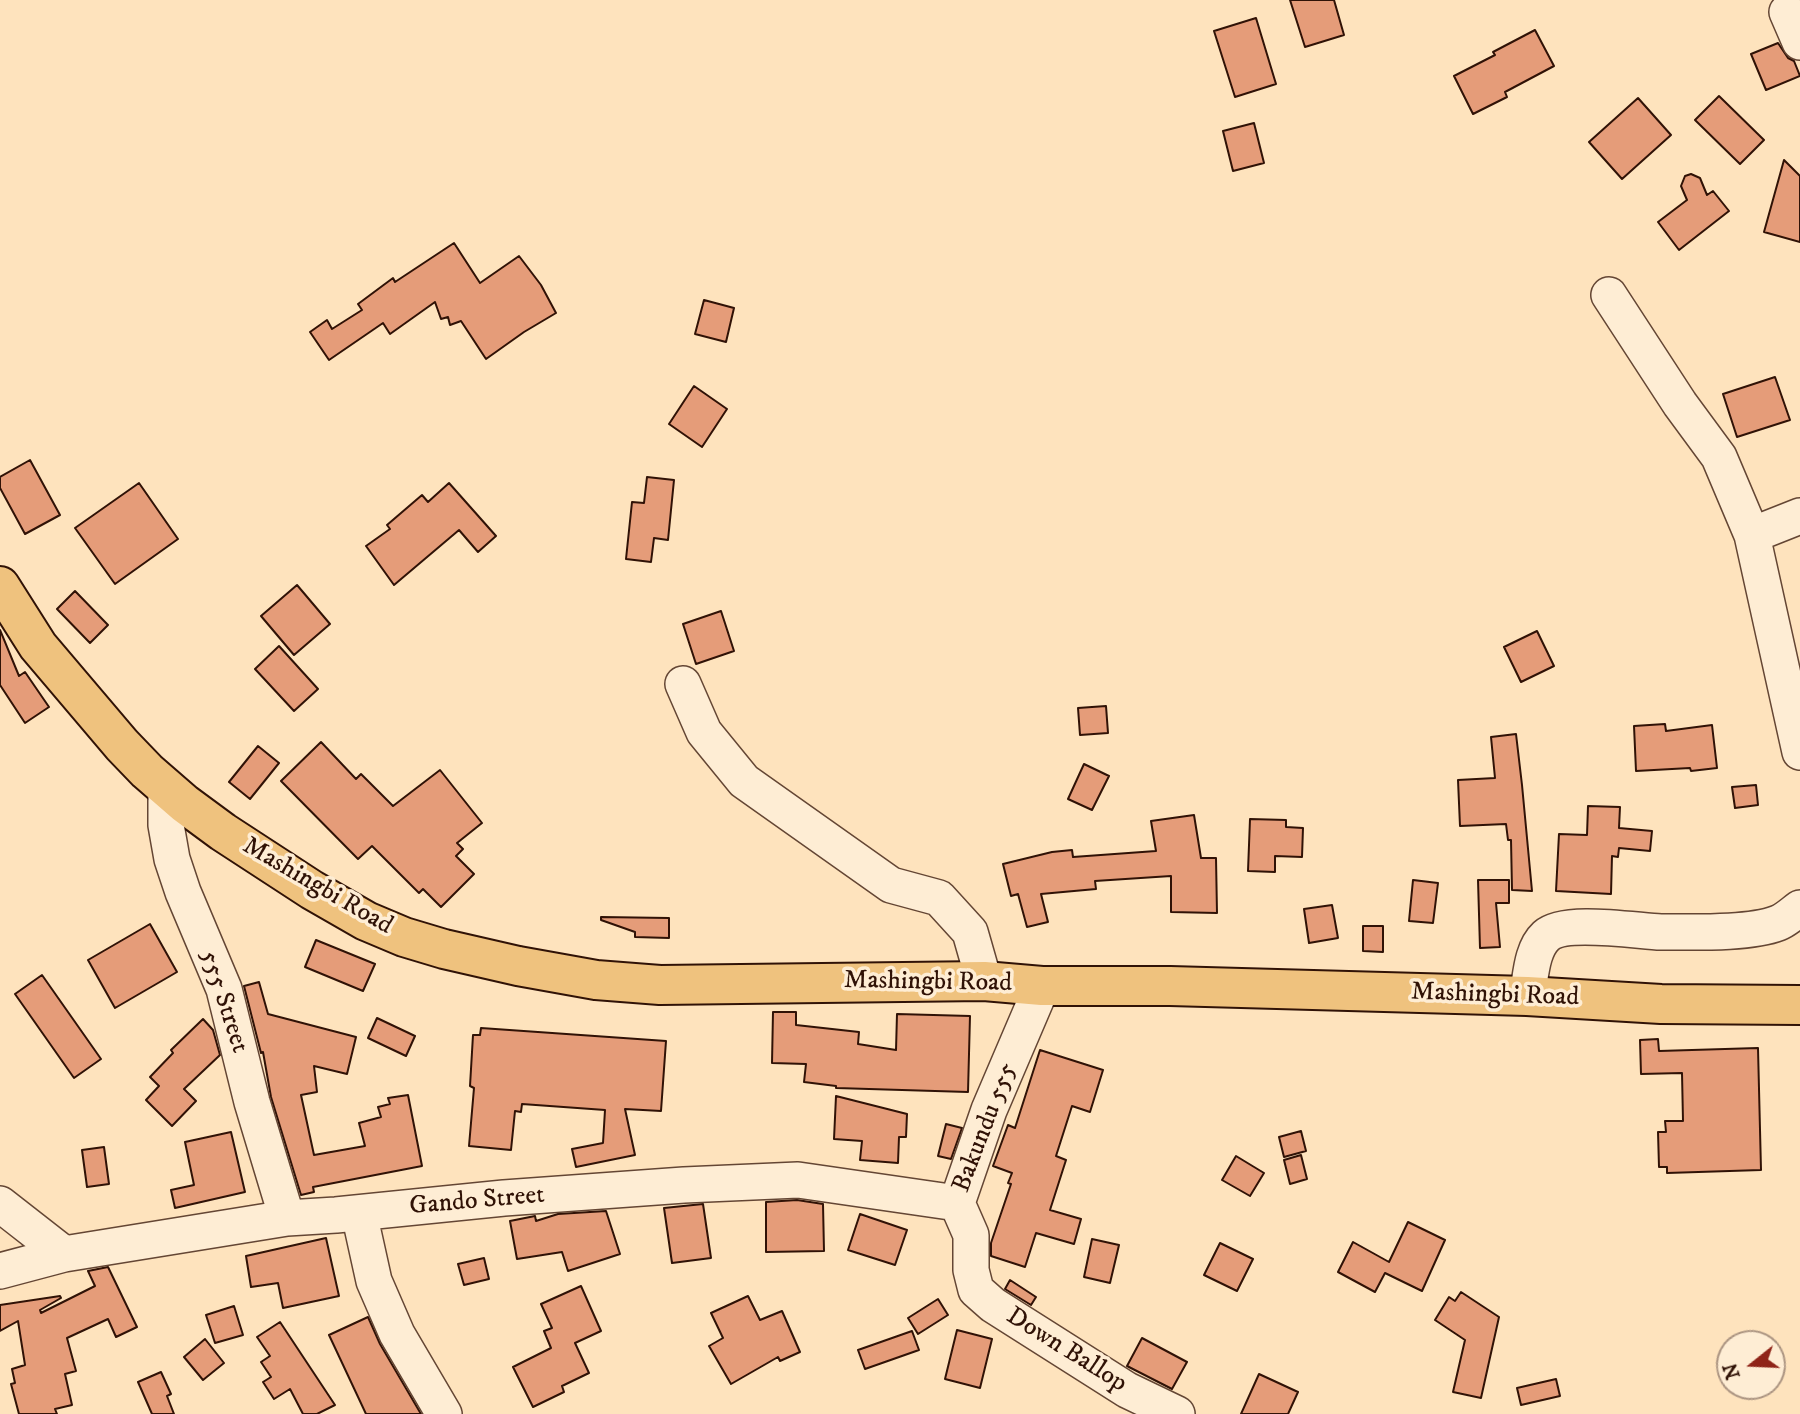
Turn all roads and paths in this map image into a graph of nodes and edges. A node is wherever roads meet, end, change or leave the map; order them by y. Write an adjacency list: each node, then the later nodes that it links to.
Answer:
1 (1609, 295): 3 (street)
2 (1800, 516): 3 (street)
3 (1752, 535): 6 (street)
4 (0, 586): 7 (main road, Mashingbi Road)
5 (683, 684): 9 (street)
6 (1800, 752)
7 (166, 787): 9 (main road, Mashingbi Road); 16 (street, 555 Street)
8 (1800, 908): 11 (street)
9 (984, 981): 10 (main road, Mashingbi Road)
10 (1042, 986): 11 (main road, Mashingbi Road); 13 (street, Bakundu 555)
11 (1527, 996): 12 (main road, Mashingbi Road)
12 (1800, 1005)
13 (957, 1203): 15 (street, Gando Street); 19 (street, Bakundu 555)
14 (0, 1204): 17 (street)
15 (359, 1213): 16 (street, Gando Street); 20 (street)
16 (288, 1218): 17 (street, Gando Street)
17 (64, 1254): 18 (street, Gando Street)
18 (0, 1270)
19 (993, 1305): 21 (street, Down Ballop)
20 (444, 1414)
21 (1177, 1414)

